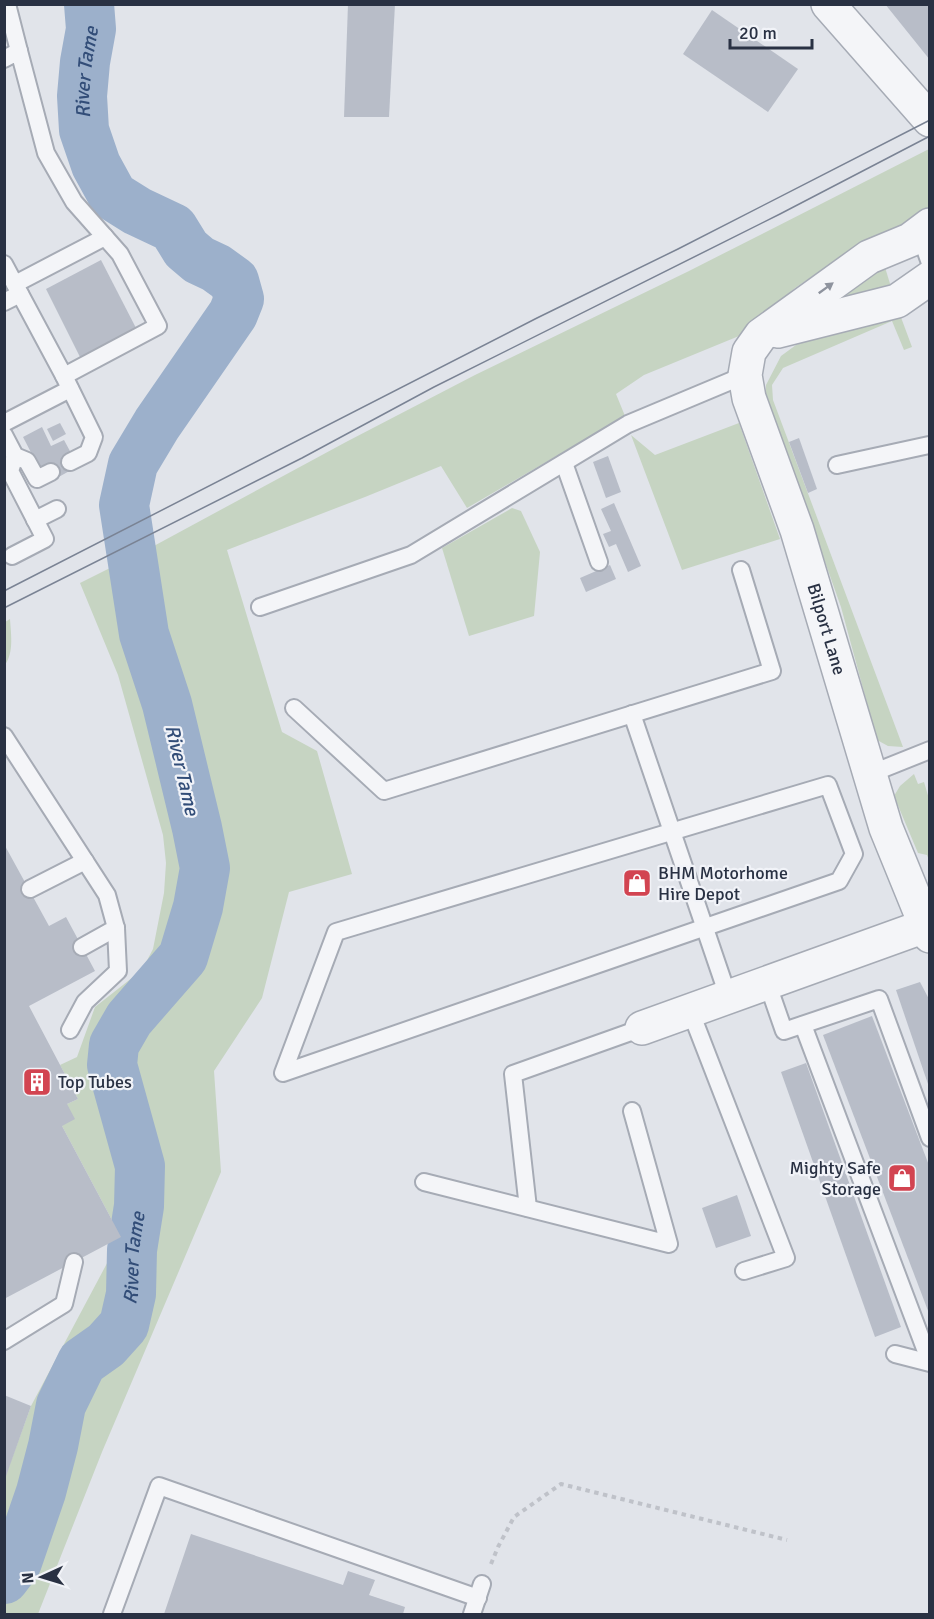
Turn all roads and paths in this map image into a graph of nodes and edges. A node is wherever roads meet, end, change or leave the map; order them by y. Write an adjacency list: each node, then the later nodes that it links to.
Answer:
1 (7, 4): 3 (lane)
2 (828, 4): 4 (street)
3 (12, 55): 6 (lane)
4 (930, 120)
5 (925, 229): 7 (lane); 12 (street, Bilport Lane, one-way to 5)
6 (105, 237): 10 (lane); 14 (lane)
7 (930, 263)
8 (4, 264): 10 (lane)
9 (930, 278): 12 (street)
10 (18, 289): 11 (lane); 14 (lane)
11 (4, 302)
12 (761, 335): 13 (street, Bilport Lane)
13 (745, 375): 20 (lane); 33 (street, Bilport Lane)
14 (67, 382): 15 (lane); 19 (lane)
15 (4, 423)
16 (4, 435): 18 (lane)
17 (929, 446): 21 (lane)
18 (15, 456): 22 (lane); 24 (lane)
19 (70, 462)
20 (564, 463): 26 (lane); 28 (lane)
21 (837, 465)
22 (51, 472)
23 (57, 509): 24 (lane)
24 (36, 520): 25 (lane)
25 (12, 556)
26 (599, 562)
27 (741, 570): 30 (lane)
28 (260, 607)
29 (294, 708): 30 (lane)
30 (632, 714): 34 (lane)
31 (4, 736): 35 (lane)
32 (930, 750): 33 (lane)
33 (870, 774): 39 (street, Bilport Lane)
34 (672, 831): 37 (lane); 37 (lane); 37 (lane)
35 (85, 861): 36 (lane); 38 (lane)
36 (30, 889)
37 (704, 927): 42 (lane)
38 (116, 928): 40 (lane); 46 (lane)
39 (927, 931): 41 (street, Bilport Lane)
40 (82, 947)
41 (767, 982): 42 (street, Bilport Lane); 44 (lane)
42 (728, 996): 43 (street, Bilport Lane)
43 (690, 1010): 45 (street, Bilport Lane); 52 (lane)
44 (803, 1025): 48 (lane); 55 (lane)
45 (642, 1028): 50 (lane)
46 (70, 1030)
47 (632, 1111): 50 (lane)
48 (930, 1138)
49 (424, 1182): 50 (lane)
50 (528, 1208)
51 (74, 1262): 53 (lane)
52 (744, 1271)
53 (4, 1341)
54 (896, 1354): 55 (lane)
55 (930, 1363)
56 (787, 1540): 57 (path)
57 (480, 1591): 58 (lane); 59 (lane)
58 (111, 1614)
59 (472, 1614)

